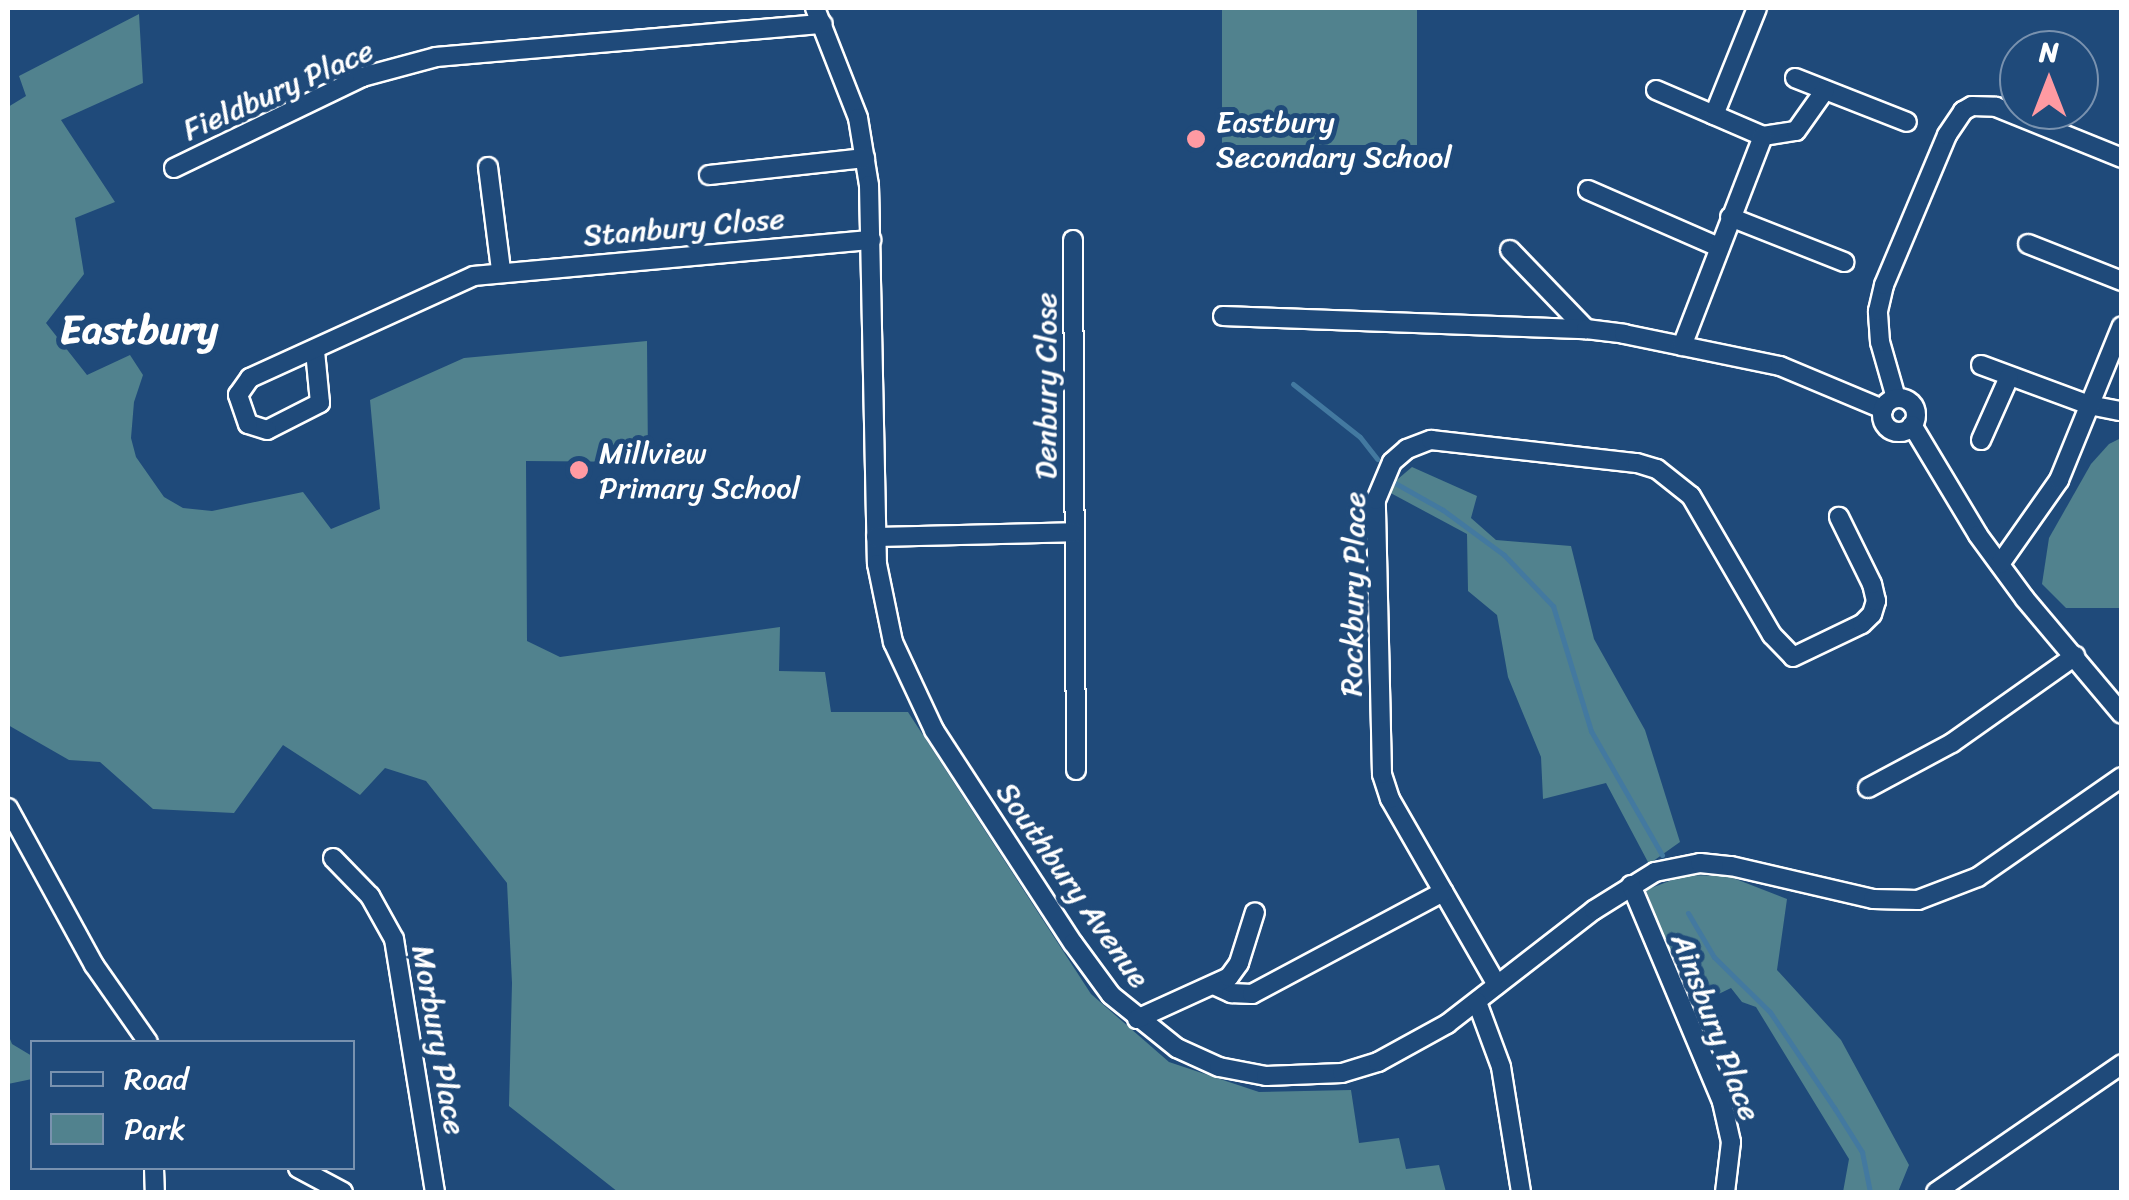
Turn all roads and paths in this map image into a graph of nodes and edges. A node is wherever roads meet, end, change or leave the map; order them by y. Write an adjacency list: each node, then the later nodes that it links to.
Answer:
1 (1757, 8): 6 (street)
2 (819, 16): 9 (street, Southbury Avenue); 12 (street, Fieldbury Place)
3 (1795, 78): 5 (street)
4 (1656, 90): 6 (street)
5 (1826, 90): 7 (street); 8 (street)
6 (1714, 115): 8 (street)
7 (1907, 122)
8 (1763, 136): 15 (street)
9 (865, 158): 13 (street); 16 (street, Southbury Avenue)
10 (2122, 158): 31 (street)
11 (488, 167): 22 (street)
12 (174, 168)
13 (709, 175)
14 (1588, 190): 19 (street)
15 (1730, 216): 19 (street); 21 (street)
16 (872, 240): 22 (street, Stanbury Close); 38 (street, Southbury Avenue)
17 (1072, 240): 37 (street, Denbury Close)
18 (2028, 244): 23 (street)
19 (1716, 246): 27 (street)
20 (1510, 250): 26 (street)
21 (1844, 262)
22 (501, 270): 28 (street, Stanbury Close)
23 (2122, 282)
24 (1223, 316): 26 (street)
25 (2122, 326): 32 (street)
26 (1586, 329): 27 (street)
27 (1682, 346): 31 (street)
28 (315, 351): 28 (street, Stanbury Close)
29 (1981, 364): 30 (street)
30 (2008, 377): 32 (street); 35 (street)
31 (1889, 404): 34 (street); 34 (street)
32 (2089, 405): 33 (street); 39 (street)
33 (2120, 411)
34 (1912, 425): 39 (street)
35 (1980, 440)
36 (1838, 517): 48 (street, Rockbury Place)
37 (1074, 532): 38 (street); 42 (street, Denbury Close)
38 (876, 537): 53 (street, Southbury Avenue)
39 (2000, 564): 40 (street)
40 (2075, 656): 41 (street); 44 (street)
41 (2122, 714)
42 (1076, 770)
43 (2122, 777): 47 (street, Southbury Avenue)
44 (1868, 788)
45 (8, 808): 54 (street)
46 (333, 858): 58 (street, Morbury Place)
47 (1631, 885): 50 (street, Southbury Avenue); 60 (street, Ainsbury Place)
48 (1443, 892): 50 (street, Rockbury Place); 51 (street)
49 (1255, 912): 51 (street)
50 (1497, 985): 52 (street, Southbury Avenue)
51 (1216, 986): 53 (street)
52 (1477, 1002): 53 (street, Southbury Avenue); 59 (street)
53 (1137, 1019)
54 (147, 1040)
55 (2119, 1072): 61 (street)
56 (302, 1170): 57 (street)
57 (342, 1192)
58 (435, 1192)
59 (1521, 1192)
60 (1725, 1192)
61 (1936, 1192)

